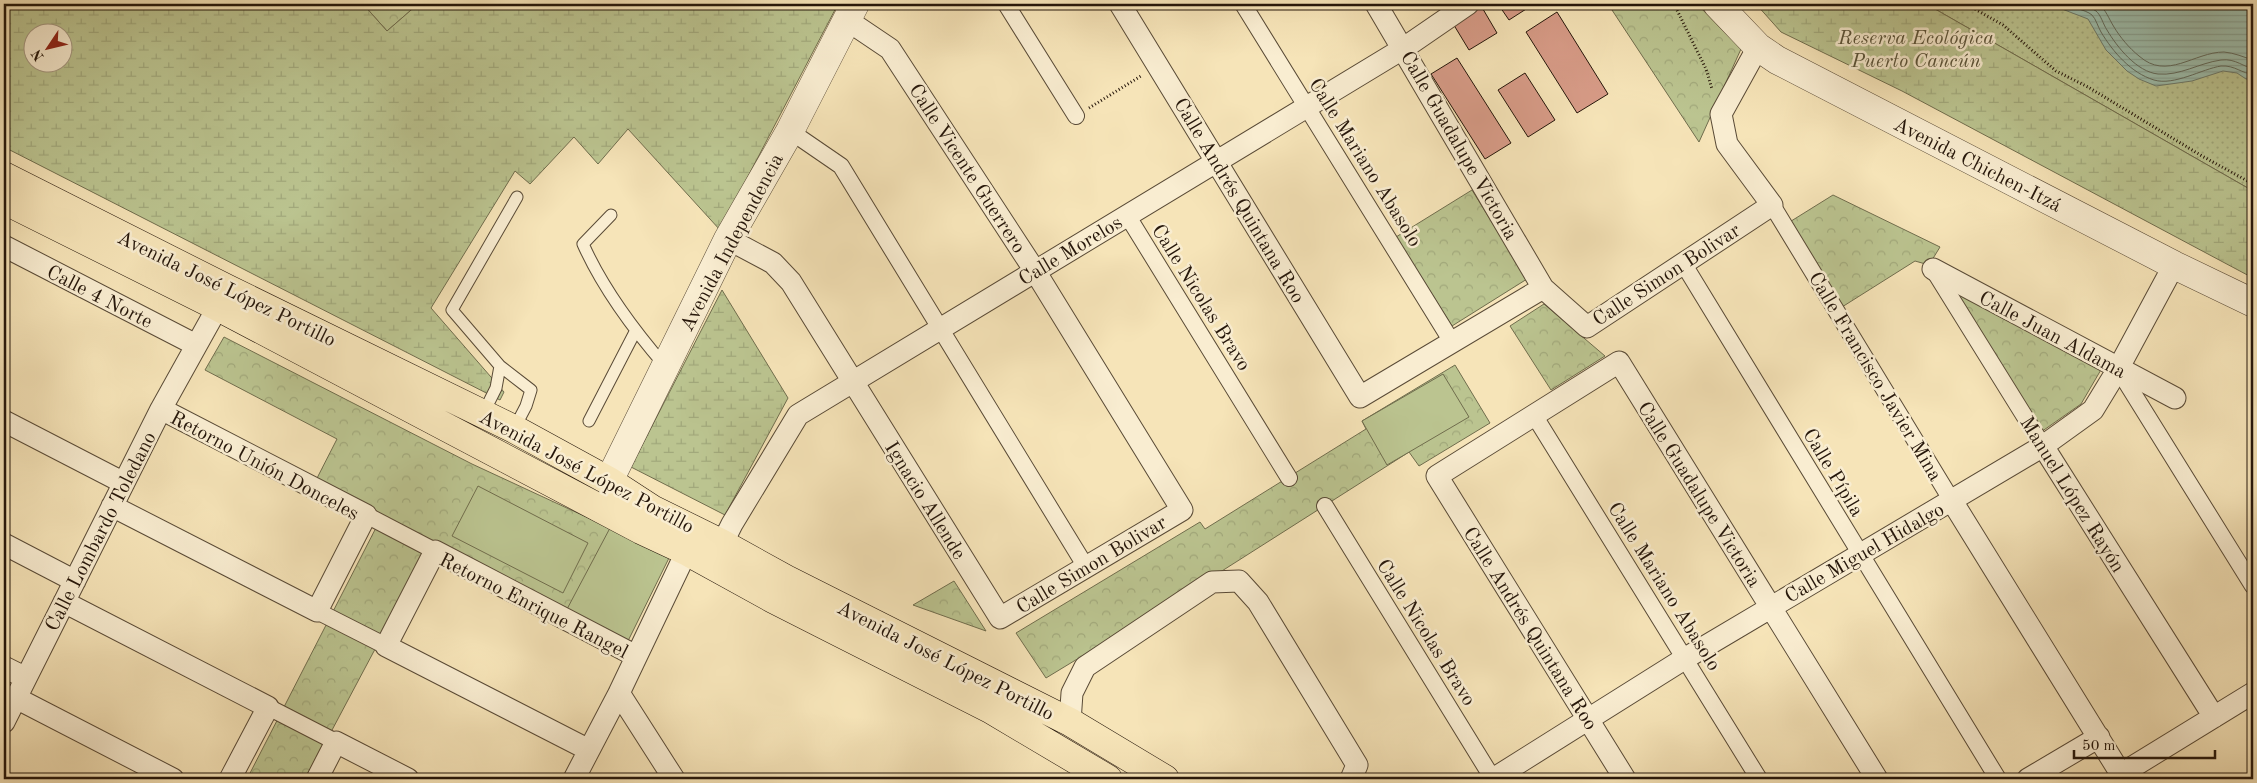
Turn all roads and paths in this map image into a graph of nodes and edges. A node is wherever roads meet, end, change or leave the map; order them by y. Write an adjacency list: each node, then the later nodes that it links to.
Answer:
1 (1006, 4): 15 (street)
2 (1120, 4): 12 (street, Calle Andrés Quintana Roo)
3 (1243, 4): 13 (street, Calle Mariano Abasolo)
4 (1376, 4): 11 (street, Calle Guadalupe Victoria)
5 (1468, 4): 11 (street, Calle Morelos)
6 (1674, 4): 14 (path)
7 (1717, 4): 10 (street, Avenida Chichen-Itzá)
8 (1966, 4): 19 (path)
9 (851, 12): 16 (street, Avenida Independencia); 30 (street, Calle Vicente Guerrero)
10 (1758, 47): 14 (street); 28 (street, Avenida Chichen-Itzá)
11 (1404, 48): 13 (street, Calle Morelos); 31 (street, Calle Guadalupe Victoria)
12 (1158, 65): 15 (path); 17 (street, Calle Andrés Quintana Roo)
13 (1307, 106): 17 (street, Calle Morelos); 36 (street, Calle Mariano Abasolo)
14 (1720, 114): 22 (street, Calle Francisco Javier Mina)
15 (1076, 116)
16 (790, 130): 25 (street, Avenida Independencia); 34 (street)
17 (1216, 161): 24 (street, Calle Morelos); 36 (street, Calle Andrés Quintana Roo)
18 (4, 176): 32 (main road, Avenida José López Portillo)
19 (2253, 184)
20 (517, 197): 38 (lane)
21 (4, 200): 32 (main road, Avenida José López Portillo)
22 (1772, 205): 27 (street, Calle Simon Bolivar); 53 (street, Calle Francisco Javier Mina)
23 (611, 215): 35 (lane)
24 (1127, 215): 30 (street, Calle Morelos); 50 (street, Calle Nicolas Bravo)
25 (728, 239): 39 (street, Avenida Independencia); 41 (street, Ignacio Allende)
26 (4, 246): 37 (street, Calle 4 Norte)
27 (1683, 263): 31 (street, Calle Simon Bolivar); 62 (street, Calle Pípila)
28 (2174, 265): 33 (street, Avenida Chichen-Itzá); 40 (street, Calle Miguel Hidalgo)
29 (1933, 269): 40 (street, Calle Juan Aldama); 49 (street, Manuel López Rayón)
30 (1035, 271): 34 (street, Calle Morelos); 56 (street, Calle Vicente Guerrero)
31 (1543, 288): 36 (street)
32 (223, 298): 37 (street, Calle Lombardo Toledano); 44 (main road, Avenida José López Portillo); 58 (main road, Avenida José López Portillo)
33 (2253, 303)
34 (939, 329): 41 (street, Calle Morelos); 63 (street)
35 (635, 332): 39 (lane); 47 (lane)
36 (1452, 342)
37 (196, 345): 43 (street, Calle Lombardo Toledano)
38 (500, 366): 44 (lane); 48 (lane)
39 (666, 368): 51 (street, Avenida Independencia)
40 (2118, 369): 42 (street, Calle Juan Aldama); 49 (street, Calle Miguel Hidalgo); 65 (street)
41 (852, 382): 61 (street, Calle Morelos); 69 (street, Ignacio Allende)
42 (2175, 398)
43 (161, 409): 52 (street, Calle Lombardo Toledano); 57 (street, Retorno Unión Donceles)
44 (483, 414): 48 (main road, Avenida José López Portillo)
45 (1534, 414): 67 (street, Calle Guadalupe Victoria); 72 (street, Calle Mariano Abasolo); 80 (street, Calle Andrés Quintana Roo)
46 (4, 421): 52 (street)
47 (590, 422)
48 (514, 429): 51 (main road, Avenida José López Portillo)
49 (2043, 446): 53 (street, Calle Miguel Hidalgo); 79 (street, Manuel López Rayón)
50 (1289, 478)
51 (609, 481): 58 (main road, Avenida José López Portillo)
52 (124, 483): 54 (street, Calle Lombardo Toledano)
53 (1952, 501): 62 (street, Calle Miguel Hidalgo); 83 (street, Calle Francisco Javier Mina)
54 (112, 506): 64 (street, Calle Lombardo Toledano); 68 (street)
55 (1325, 506): 98 (street, Calle Nicolas Bravo)
56 (1182, 510): 63 (street, Calle Simon Bolivar)
57 (366, 515): 60 (street); 68 (street, Retorno Unión Donceles)
58 (692, 541): 61 (main road, Avenida José López Portillo); 71 (street)
59 (4, 544): 64 (street)
60 (435, 551): 70 (street, Retorno Enrique Rangel); 71 (street, Retorno Enrique Rangel)
61 (717, 554): 82 (main road, Avenida José López Portillo); 94 (main road, Avenida José López Portillo)
62 (1859, 555): 67 (street, Calle Miguel Hidalgo); 102 (street, Calle Pípila)
63 (1086, 567): 69 (street, Calle Simon Bolivar)
64 (75, 581): 66 (street, Calle Lombardo Toledano)
65 (2253, 586)
66 (64, 602): 74 (street, Calle Lombardo Toledano); 78 (street)
67 (1770, 608): 72 (street, Calle Miguel Hidalgo); 101 (street, Calle Guadalupe Victoria)
68 (317, 611): 70 (street)
69 (1000, 618)
70 (386, 646): 85 (street)
71 (636, 656): 75 (street)
72 (1684, 659): 80 (street, Calle Miguel Hidalgo); 100 (street, Calle Mariano Abasolo)
73 (4, 667): 74 (street)
74 (26, 678): 77 (street, Calle Lombardo Toledano)
75 (618, 693): 85 (street); 93 (street)
76 (2253, 693): 79 (street)
77 (16, 698): 81 (street, Calle Lombardo Toledano); 88 (street)
78 (268, 707): 84 (street); 89 (street)
79 (2214, 718): 87 (street)
80 (1587, 719): 98 (street, Calle Miguel Hidalgo); 99 (street, Calle Andrés Quintana Roo)
81 (4, 722)
82 (1070, 722): 86 (main road, Avenida José López Portillo); 97 (street)
83 (2098, 738): 87 (street, Calle Francisco Javier Mina); 103 (street)
84 (336, 742): 90 (street); 91 (street)
85 (589, 750): 92 (street)
86 (1136, 762): 95 (main road, Avenida José López Portillo); 96 (main road)
87 (2123, 777)
88 (173, 779)
89 (230, 779)
90 (317, 779)
91 (408, 779)
92 (574, 779)
93 (674, 779)
94 (1108, 779)
95 (1165, 779)
96 (1176, 779)
97 (1351, 779)
98 (1493, 779)
99 (1625, 779)
100 (1759, 779)
101 (1877, 779)
102 (1998, 779)
103 (2028, 779)

